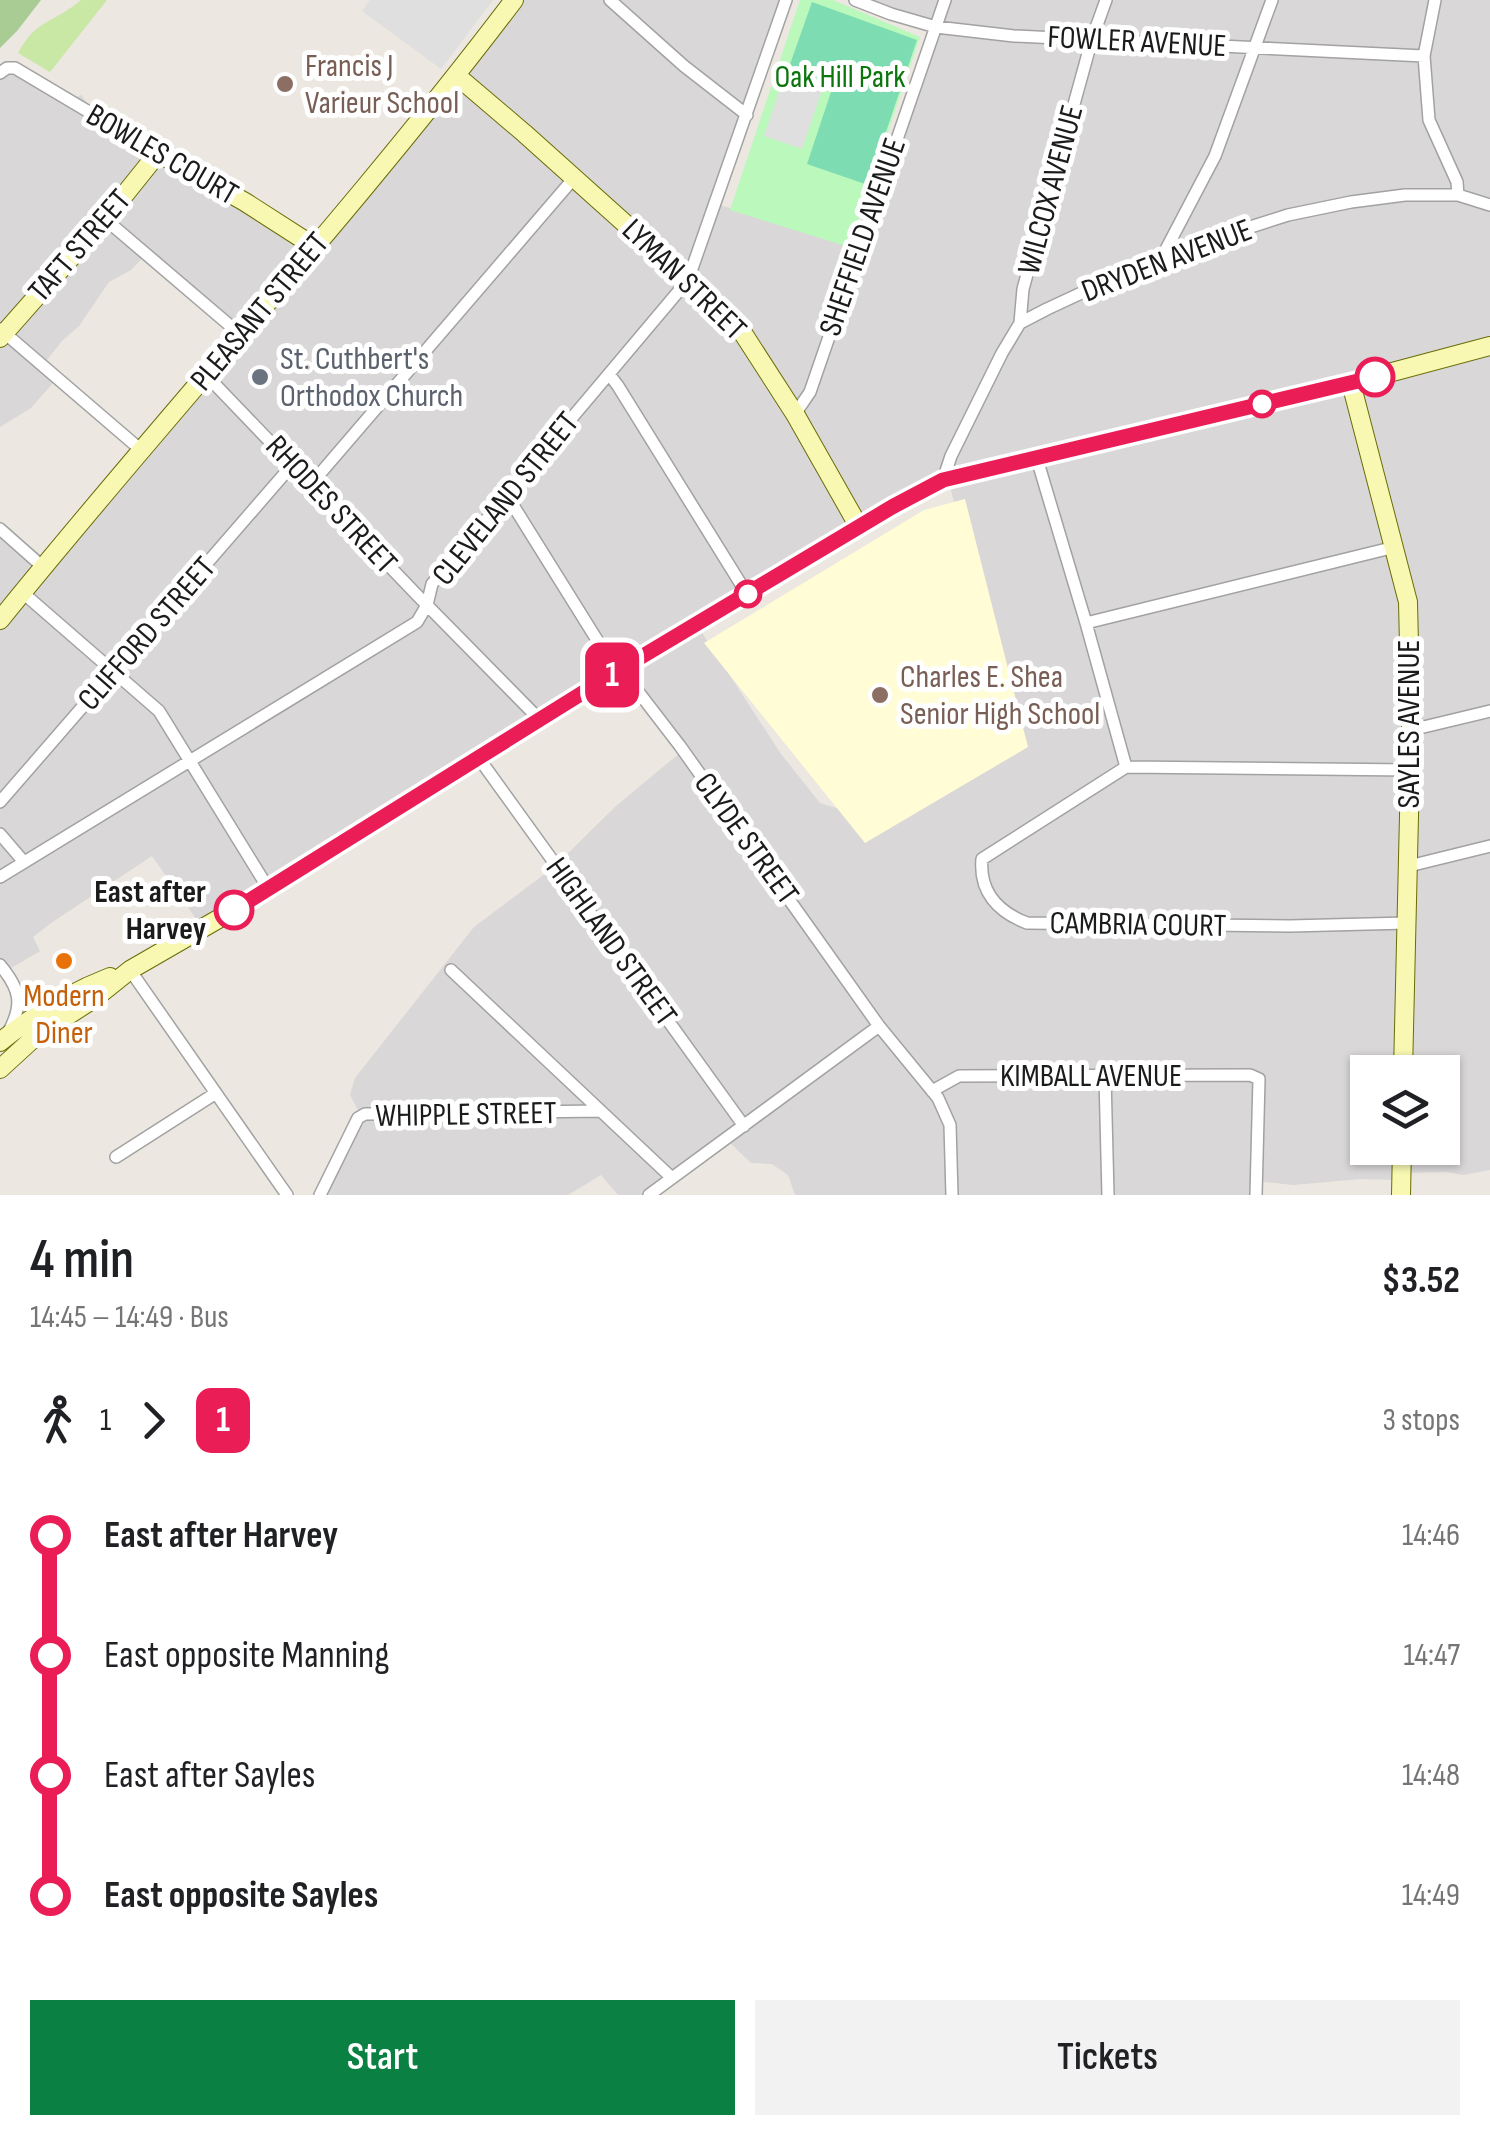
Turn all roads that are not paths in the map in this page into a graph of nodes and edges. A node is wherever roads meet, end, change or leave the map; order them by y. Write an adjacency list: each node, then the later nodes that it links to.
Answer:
1 (514, 0): 14 (street, PLEASANT STREET)
2 (610, 0): 15 (street)
3 (786, 0): 15 (street, CLEVELAND STREET)
4 (856, 0): 9 (street, FOWLER AVENUE)
5 (945, 0): 9 (street, SHEFFIELD AVENUE)
6 (1106, 0): 10 (street, WILCOX AVENUE)
7 (1272, 0): 11 (street)
8 (1435, 0): 12 (street)
9 (936, 27): 10 (street, FOWLER AVENUE); 31 (street, SHEFFIELD AVENUE)
10 (1092, 39): 11 (street, FOWLER AVENUE); 24 (street, WILCOX AVENUE)
11 (1256, 48): 12 (street, FOWLER AVENUE); 22 (street)
12 (1424, 56): 18 (street)
13 (4, 70): 16 (street, BOWLES COURT)
14 (457, 76): 17 (street, LYMAN STREET); 21 (street, PLEASANT STREET)
15 (747, 115): 23 (street, CLEVELAND STREET)
16 (158, 153): 20 (street, TAFT STREET); 21 (street, BOWLES COURT)
17 (574, 178): 23 (street, LYMAN STREET); 36 (street)
18 (1458, 195): 19 (street, DRYDEN AVENUE); 22 (street, DRYDEN AVENUE)
19 (1490, 206)
20 (105, 219): 25 (street, TAFT STREET); 26 (street)
21 (315, 247): 26 (street, PLEASANT STREET)
22 (1163, 256): 24 (street, DRYDEN AVENUE)
23 (688, 280): 28 (street, CLEVELAND STREET); 31 (street, LYMAN STREET)
24 (1020, 323): 35 (street)
25 (2, 333): 32 (street)
26 (241, 335): 29 (street, PLEASANT STREET)
27 (1490, 346): 30 (street)
28 (608, 374): 37 (street, CLEVELAND STREET); 43 (street)
29 (206, 375): 32 (street, PLEASANT STREET); 34 (street, RHODES STREET)
30 (1351, 383): 33 (street); 40 (street, SAYLES AVENUE)
31 (795, 414): 38 (street, LYMAN STREET)
32 (142, 450): 41 (street, PLEASANT STREET)
33 (1037, 459): 35 (street); 46 (street)
34 (293, 464): 36 (street, RHODES STREET); 47 (street, CLIFFORD STREET)
35 (943, 480): 38 (street)
36 (312, 484): 44 (street, RHODES STREET)
37 (506, 494): 44 (street, CLEVELAND STREET); 48 (street, CLYDE STREET)
38 (859, 527): 43 (street)
39 (0, 530): 41 (street)
40 (1395, 547): 46 (street); 51 (street, SAYLES AVENUE)
41 (44, 568): 42 (street, PLEASANT STREET)
42 (22, 592): 45 (street, PLEASANT STREET); 47 (street)
43 (747, 594): 48 (street)
44 (427, 605): 50 (street, RHODES STREET); 53 (street, CLEVELAND STREET)
45 (0, 620)
46 (1086, 623): 54 (street)
47 (114, 672): 53 (street); 56 (street, CLIFFORD STREET)
48 (616, 672): 50 (street); 67 (street, CLYDE STREET)
49 (1490, 711): 51 (street)
50 (540, 720): 52 (street)
51 (1411, 730): 55 (street, SAYLES AVENUE)
52 (478, 757): 62 (street); 75 (street, HIGHLAND STREET)
53 (190, 760): 59 (street, CLEVELAND STREET); 62 (street)
54 (1126, 766): 55 (street); 63 (street, CAMBRIA COURT)
55 (1410, 770): 60 (street, SAYLES AVENUE)
56 (0, 802)
57 (0, 834): 59 (street)
58 (1490, 846): 60 (street)
59 (24, 862): 61 (street, CLEVELAND STREET)
60 (1409, 866): 63 (street, SAYLES AVENUE)
61 (0, 877)
62 (268, 888): 65 (street)
63 (1407, 923): 69 (street, SAYLES AVENUE)
64 (0, 965): 68 (street)
65 (130, 970): 68 (street); 73 (street)
66 (451, 970): 74 (street)
67 (879, 1026): 72 (street, CLYDE STREET); 75 (street)
68 (7, 1044): 70 (street)
69 (1403, 1055)
70 (0, 1069)
71 (1105, 1077): 72 (street, KIMBALL AVENUE); 83 (street); 84 (street, KIMBALL AVENUE)
72 (932, 1091): 82 (street, CLYDE STREET)
73 (216, 1093): 76 (street); 79 (street)
74 (600, 1111): 78 (street); 80 (street, WHIPPLE STREET)
75 (744, 1126): 78 (street)
76 (116, 1157)
77 (1402, 1165): 85 (street)
78 (672, 1178): 81 (street)
79 (287, 1195)
80 (320, 1195)
81 (649, 1195)
82 (952, 1195)
83 (1108, 1195)
84 (1256, 1195)
85 (1401, 1195)

